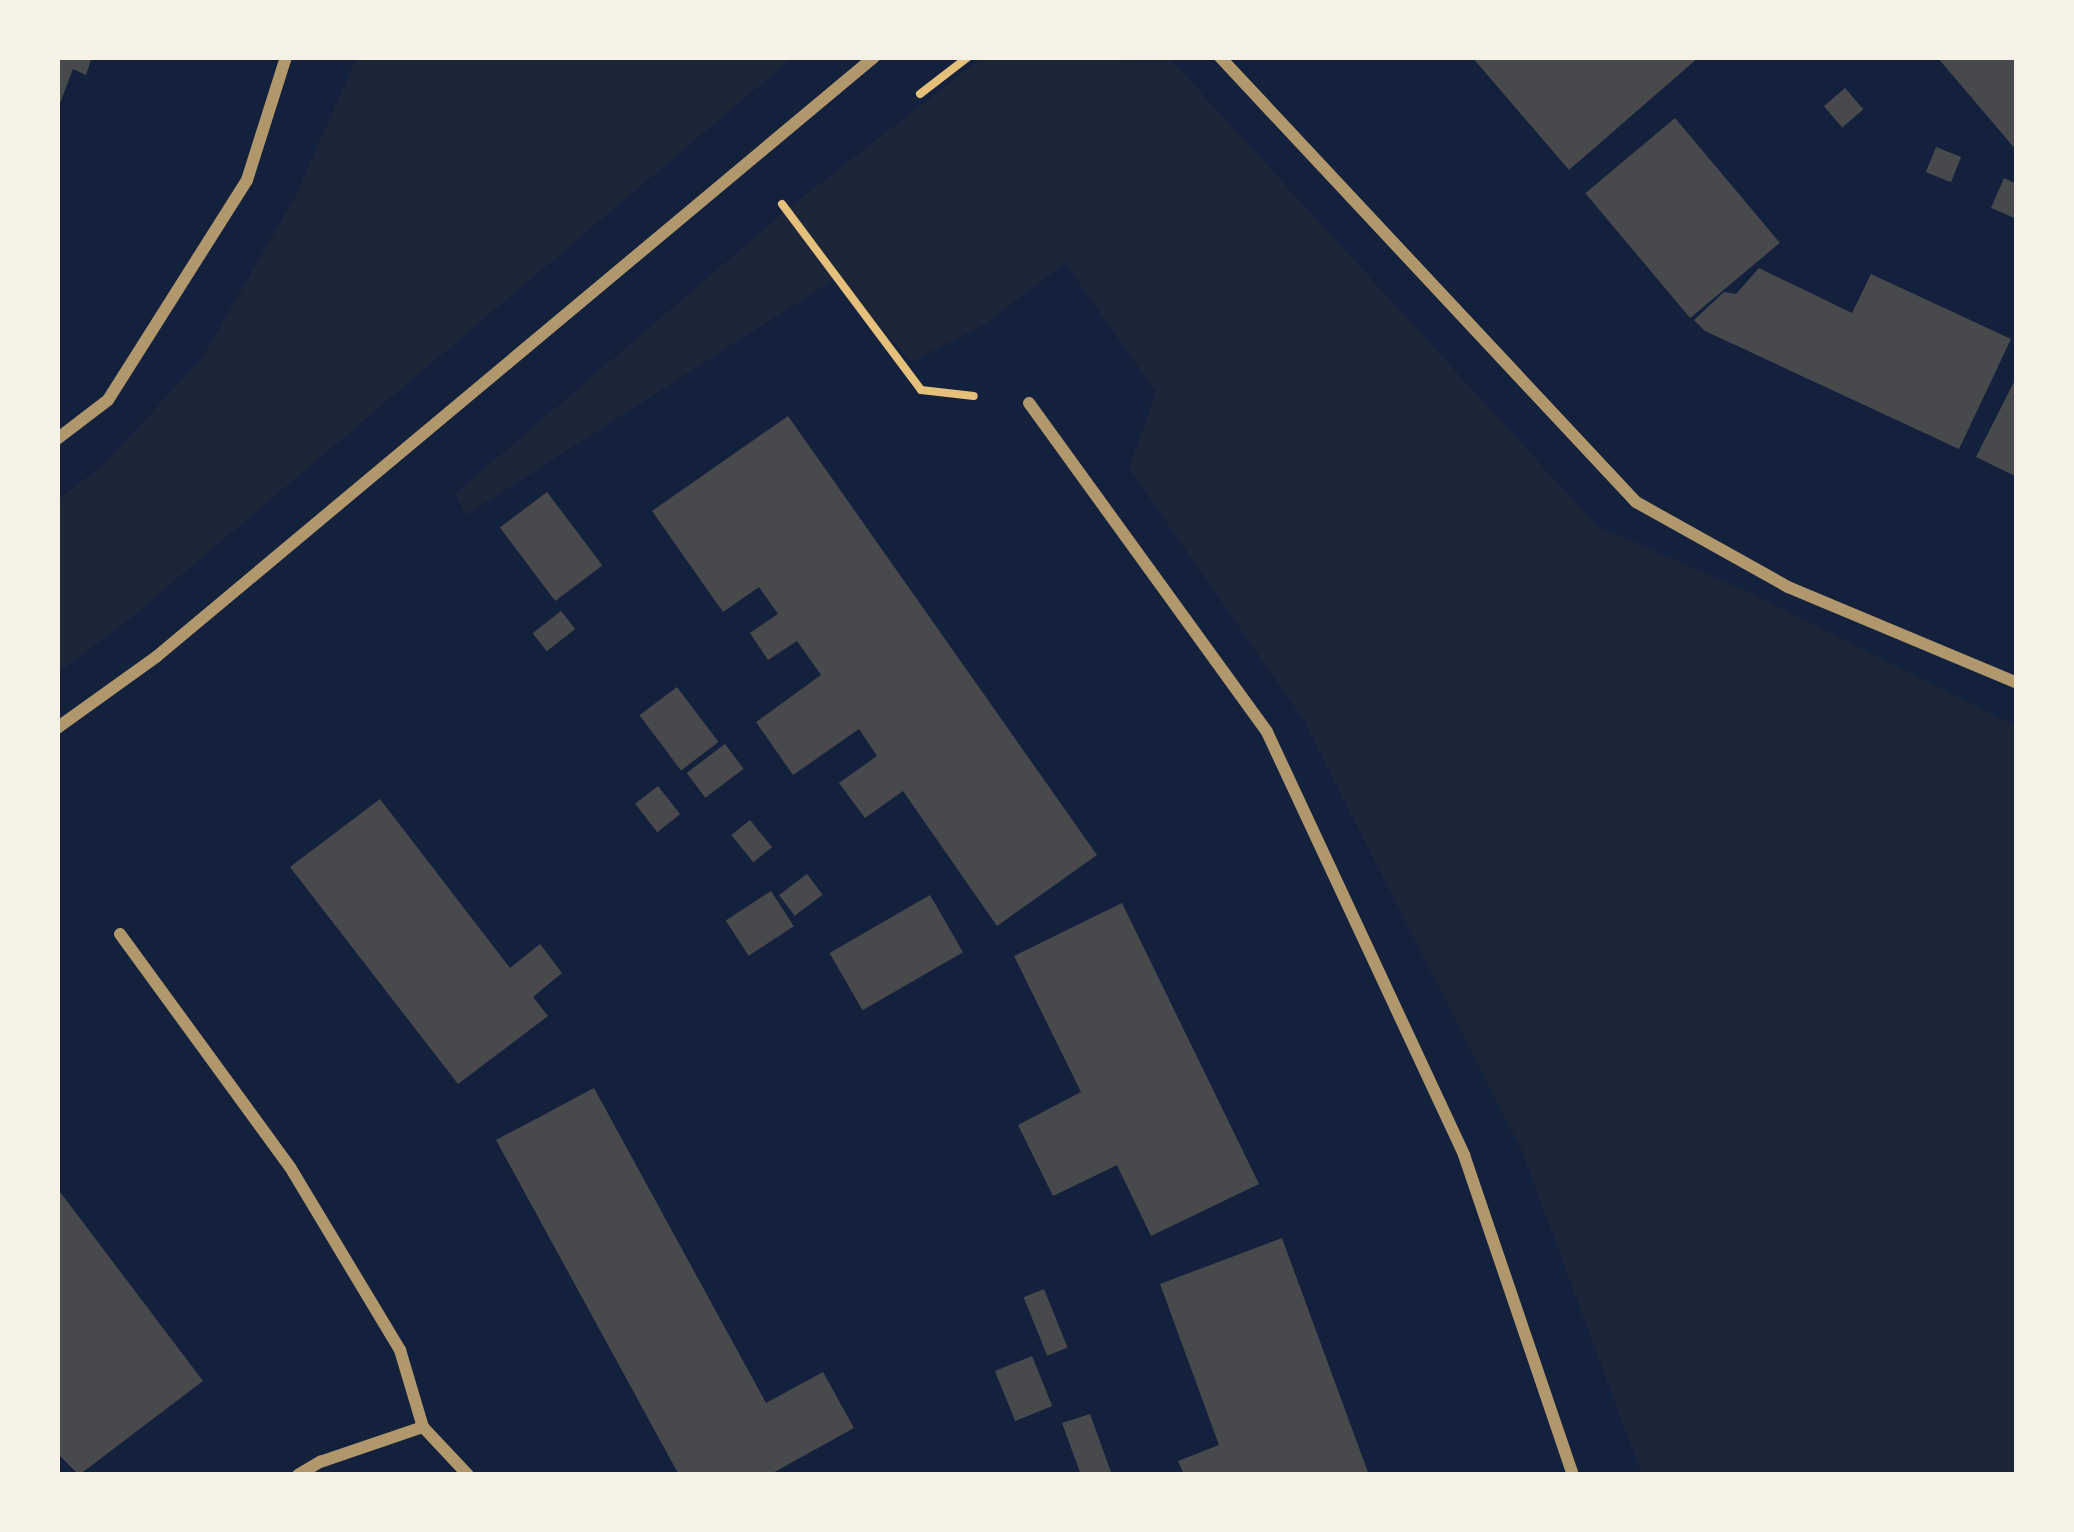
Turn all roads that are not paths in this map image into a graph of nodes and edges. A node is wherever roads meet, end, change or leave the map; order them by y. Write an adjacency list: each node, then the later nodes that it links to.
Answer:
1 (286, 57): 5 (street)
2 (874, 57): 7 (street)
3 (1220, 57): 6 (street)
4 (1029, 403): 12 (street)
5 (57, 439)
6 (2017, 683)
7 (57, 728)
8 (120, 934): 9 (street)
9 (422, 1427): 10 (street); 11 (street)
10 (298, 1475)
11 (468, 1475)
12 (1573, 1475)

